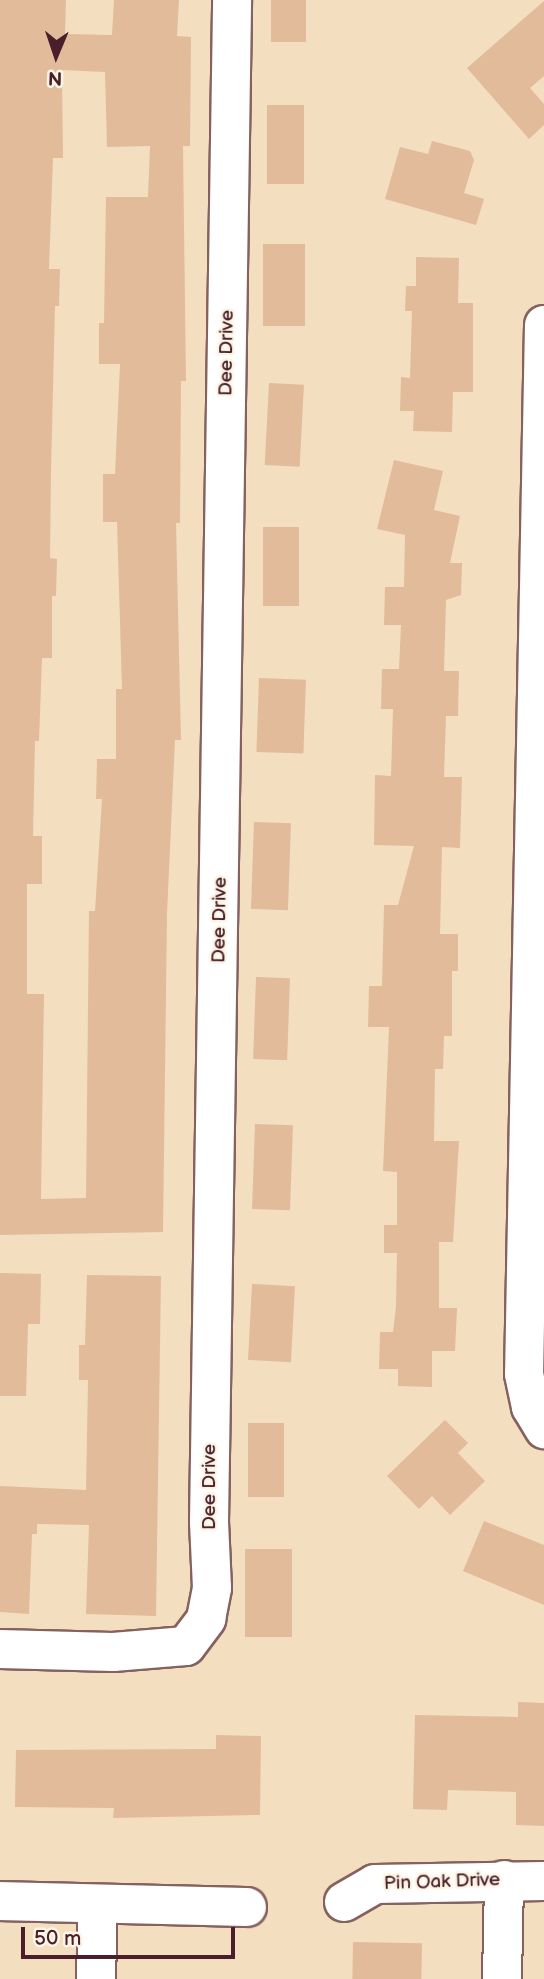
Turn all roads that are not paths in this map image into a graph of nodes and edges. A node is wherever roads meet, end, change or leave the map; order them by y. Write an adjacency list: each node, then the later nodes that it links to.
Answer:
1 (232, 0): 4 (street, Dee Drive)
2 (544, 325): 3 (street)
3 (544, 1429)
4 (0, 1649)
5 (503, 1880): 6 (street, Pin Oak Drive); 8 (street, Pin Oak Drive); 12 (street)
6 (544, 1881)
7 (0, 1900): 9 (street)
8 (344, 1902)
9 (98, 1904): 10 (street); 11 (street)
10 (247, 1907)
11 (96, 1979)
12 (502, 1979)

